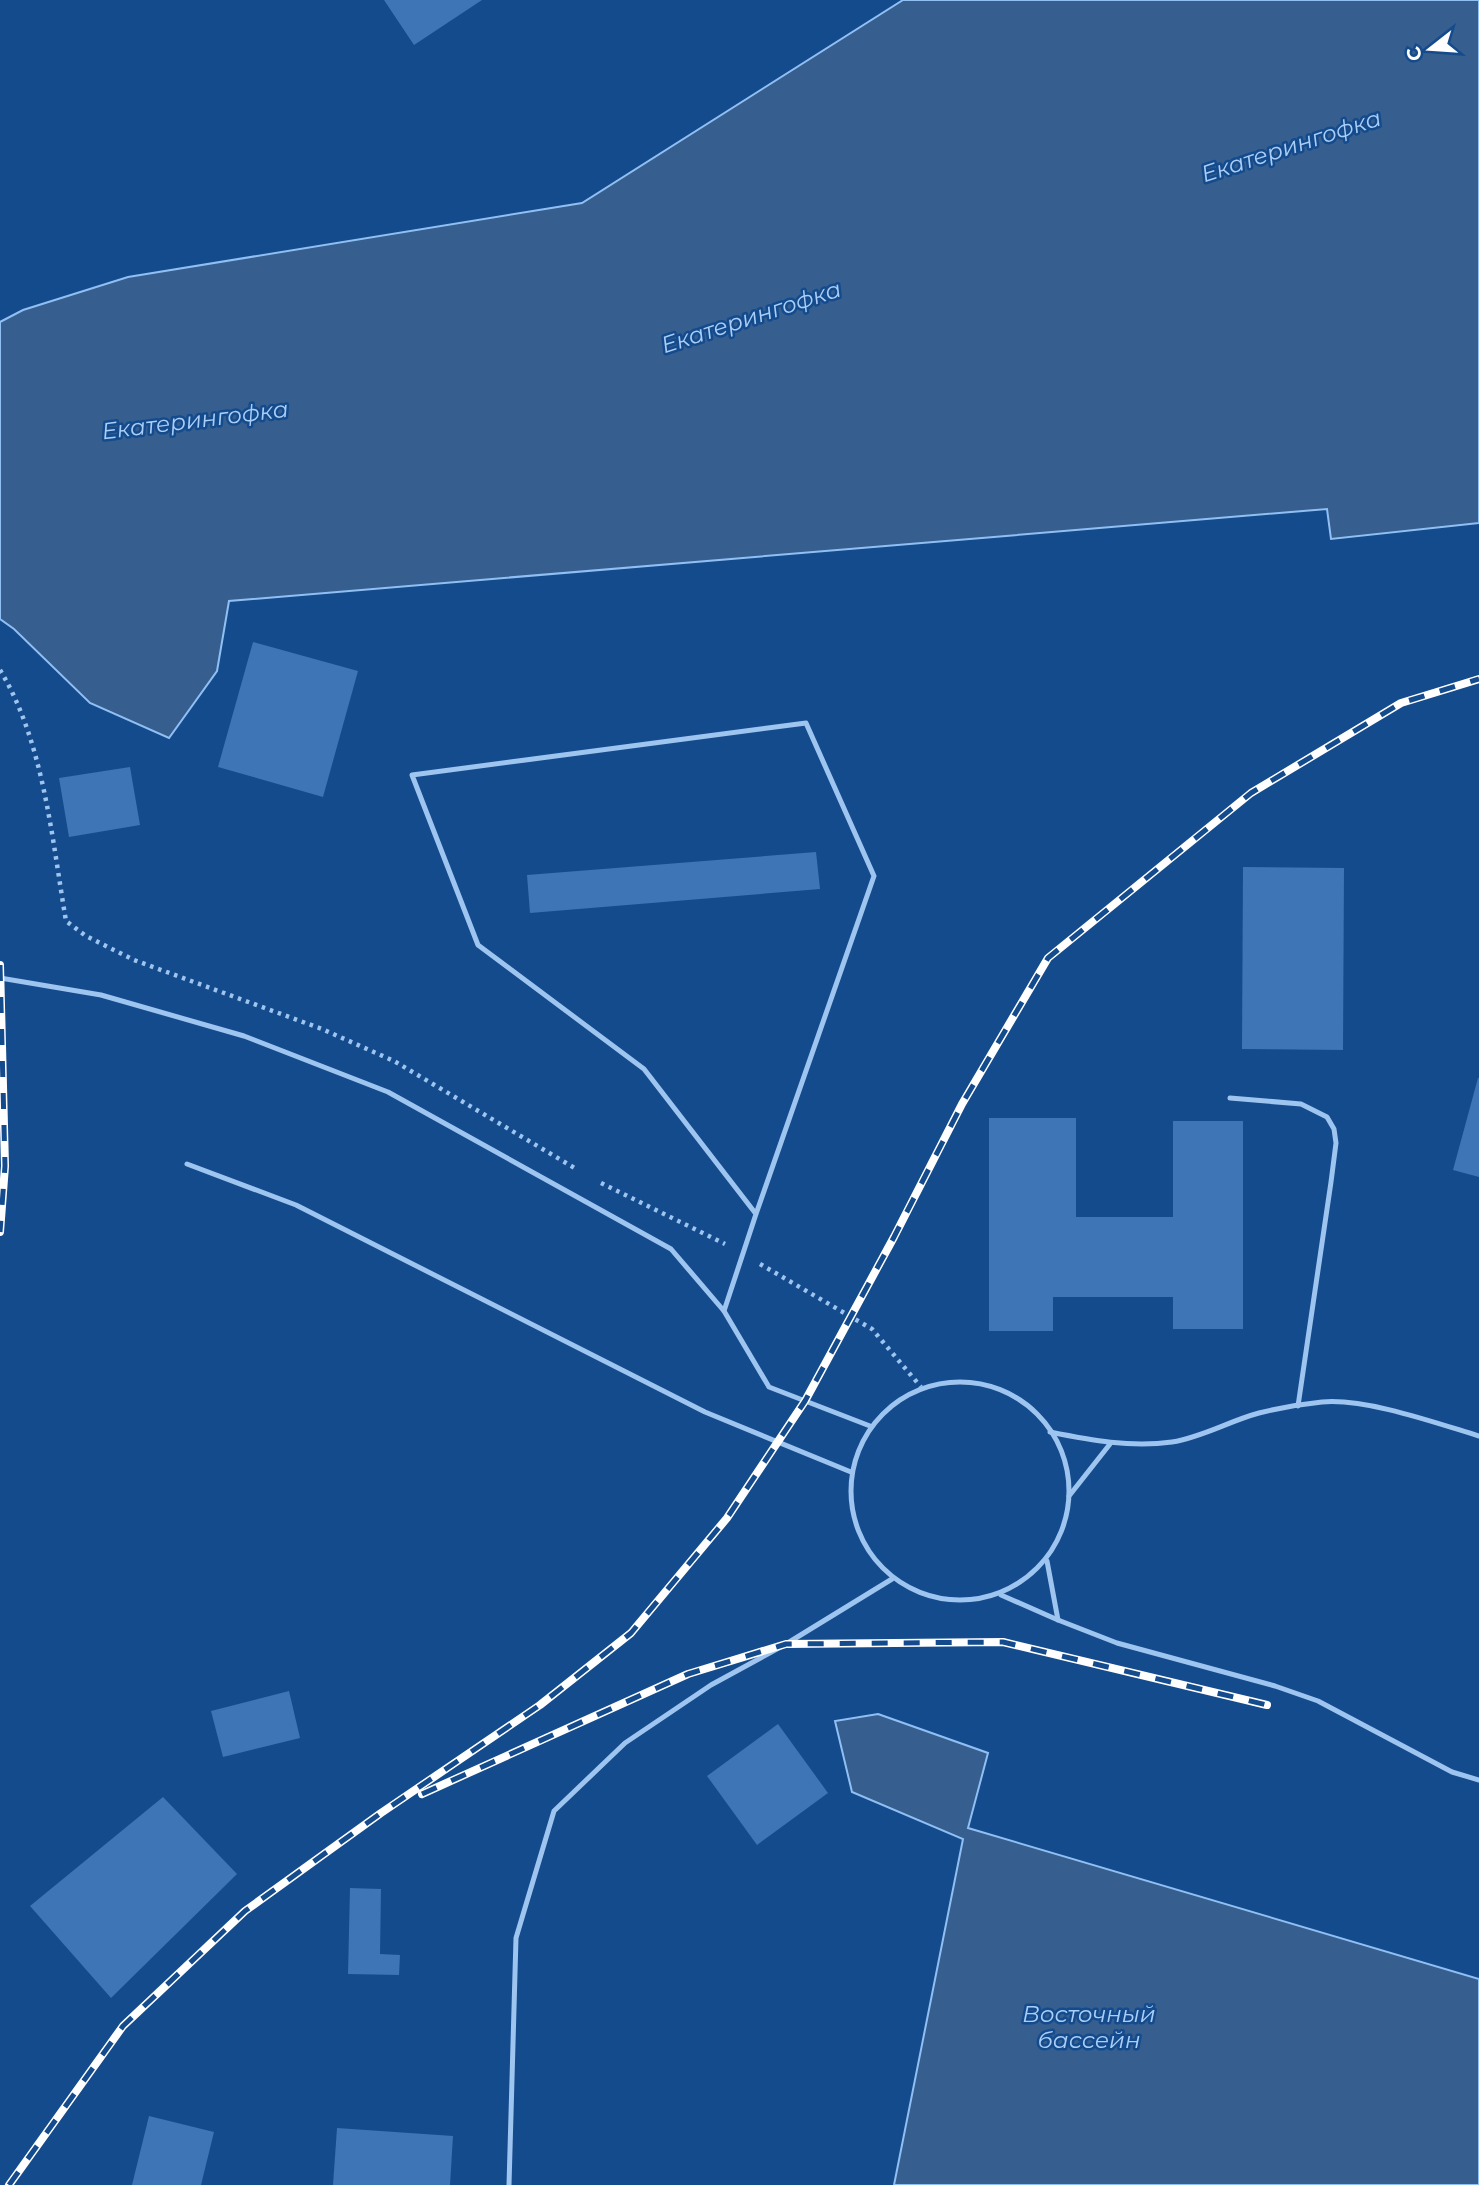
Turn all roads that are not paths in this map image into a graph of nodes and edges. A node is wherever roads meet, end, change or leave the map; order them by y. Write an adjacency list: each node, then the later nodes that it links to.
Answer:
1 (0, 978): 5 (lane)
2 (1230, 1098): 6 (lane)
3 (187, 1164): 11 (lane)
4 (756, 1214): 4 (lane); 5 (lane)
5 (724, 1311): 7 (lane)
6 (1298, 1406): 9 (lane); 10 (lane)
7 (870, 1426): 8 (lane); 11 (lane)
8 (1050, 1432): 10 (lane); 12 (lane)
9 (1479, 1436)
10 (1110, 1444): 12 (lane)
11 (851, 1472): 14 (lane)
12 (1069, 1496): 13 (lane)
13 (1048, 1561): 15 (lane); 16 (lane)
14 (892, 1579): 15 (lane); 18 (lane)
15 (1001, 1595): 16 (lane)
16 (1058, 1620): 17 (lane)
17 (1479, 1780)
18 (509, 2185)

